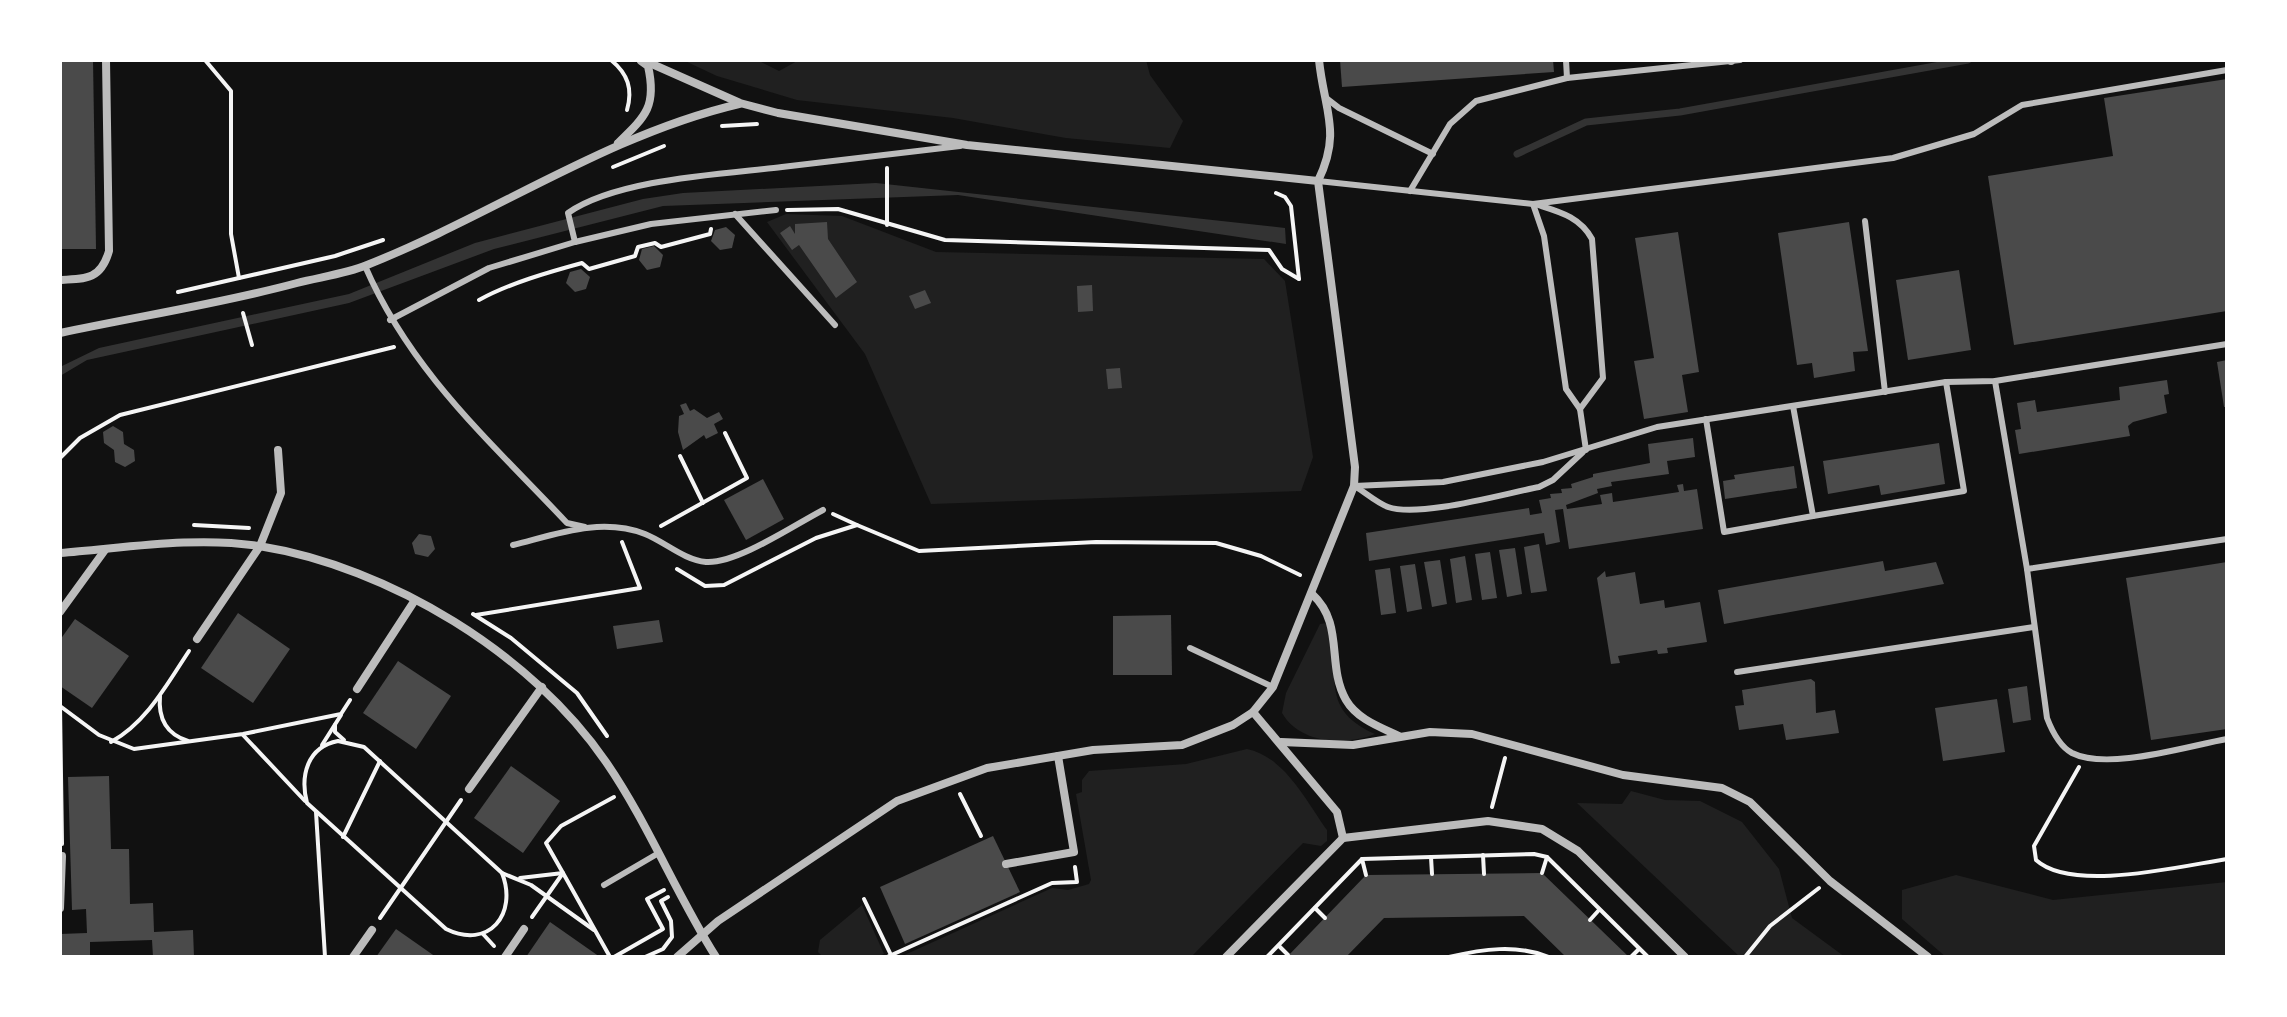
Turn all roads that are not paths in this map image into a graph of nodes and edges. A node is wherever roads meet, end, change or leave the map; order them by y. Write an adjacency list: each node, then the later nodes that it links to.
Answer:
1 (106, 60): 22 (street)
2 (641, 60): 10 (street); 12 (street)
3 (1319, 60): 9 (street)
4 (1566, 60): 8 (lane)
5 (1731, 60): 6 (lane); 8 (lane)
6 (1740, 60)
7 (2227, 70): 16 (lane)
8 (1567, 78): 13 (lane)
9 (1322, 95): 13 (lane); 14 (street)
10 (740, 103): 11 (street); 12 (street)
11 (967, 145): 14 (street); 20 (lane)
12 (615, 147): 21 (street)
13 (1433, 154): 15 (lane)
14 (1318, 181): 15 (lane); 35 (street)
15 (1410, 191): 16 (lane)
16 (1533, 204): 31 (lane); 31 (lane)
17 (776, 210): 18 (lane)
18 (735, 214): 20 (lane); 24 (lane)
19 (1865, 221): 29 (lane)
20 (574, 240): 23 (lane)
21 (365, 266): 23 (lane); 25 (street)
22 (60, 280)
23 (390, 320): 38 (lane)
24 (835, 325)
25 (60, 333)
26 (2227, 344): 27 (lane)
27 (1995, 381): 28 (lane); 44 (lane)
28 (1946, 382): 29 (lane); 37 (lane)
29 (1885, 392): 30 (lane)
30 (1793, 406): 32 (lane); 37 (lane)
31 (1580, 409): 34 (lane)
32 (1706, 419): 34 (lane); 37 (lane)
33 (278, 450): 41 (street)
34 (1586, 450): 35 (lane); 35 (lane)
35 (1354, 486): 45 (street)
36 (823, 510): 38 (lane)
37 (1813, 516)
38 (585, 527): 40 (lane)
39 (2227, 539): 44 (lane)
40 (513, 545)
41 (260, 546): 42 (street); 46 (street); 49 (street)
42 (105, 550): 43 (street); 47 (street)
43 (60, 553)
44 (2027, 569): 48 (lane)
45 (1312, 594): 53 (street); 56 (street)
46 (415, 600): 52 (street); 54 (street)
47 (60, 612)
48 (2034, 627): 51 (lane); 57 (lane)
49 (197, 639)
50 (1190, 648): 53 (lane)
51 (1737, 672)
52 (542, 687): 60 (street); 62 (street)
53 (1273, 687): 55 (street)
54 (357, 689)
55 (1253, 712): 58 (street); 59 (street)
56 (1400, 736): 58 (street); 76 (street)
57 (2227, 739)
58 (1281, 742): 61 (street)
59 (1058, 756): 64 (street); 69 (street)
60 (469, 789)
61 (1343, 838): 74 (street); 75 (street)
62 (657, 854): 65 (lane); 69 (street)
63 (62, 856): 66 (street)
64 (1006, 864)
65 (604, 885)
66 (60, 908)
67 (524, 929): 70 (street)
68 (372, 930): 71 (street)
69 (702, 935): 72 (street); 73 (street)
70 (501, 955)
71 (353, 957)
72 (677, 957)
73 (716, 957)
74 (1226, 957)
75 (1685, 957)
76 (1928, 957)

